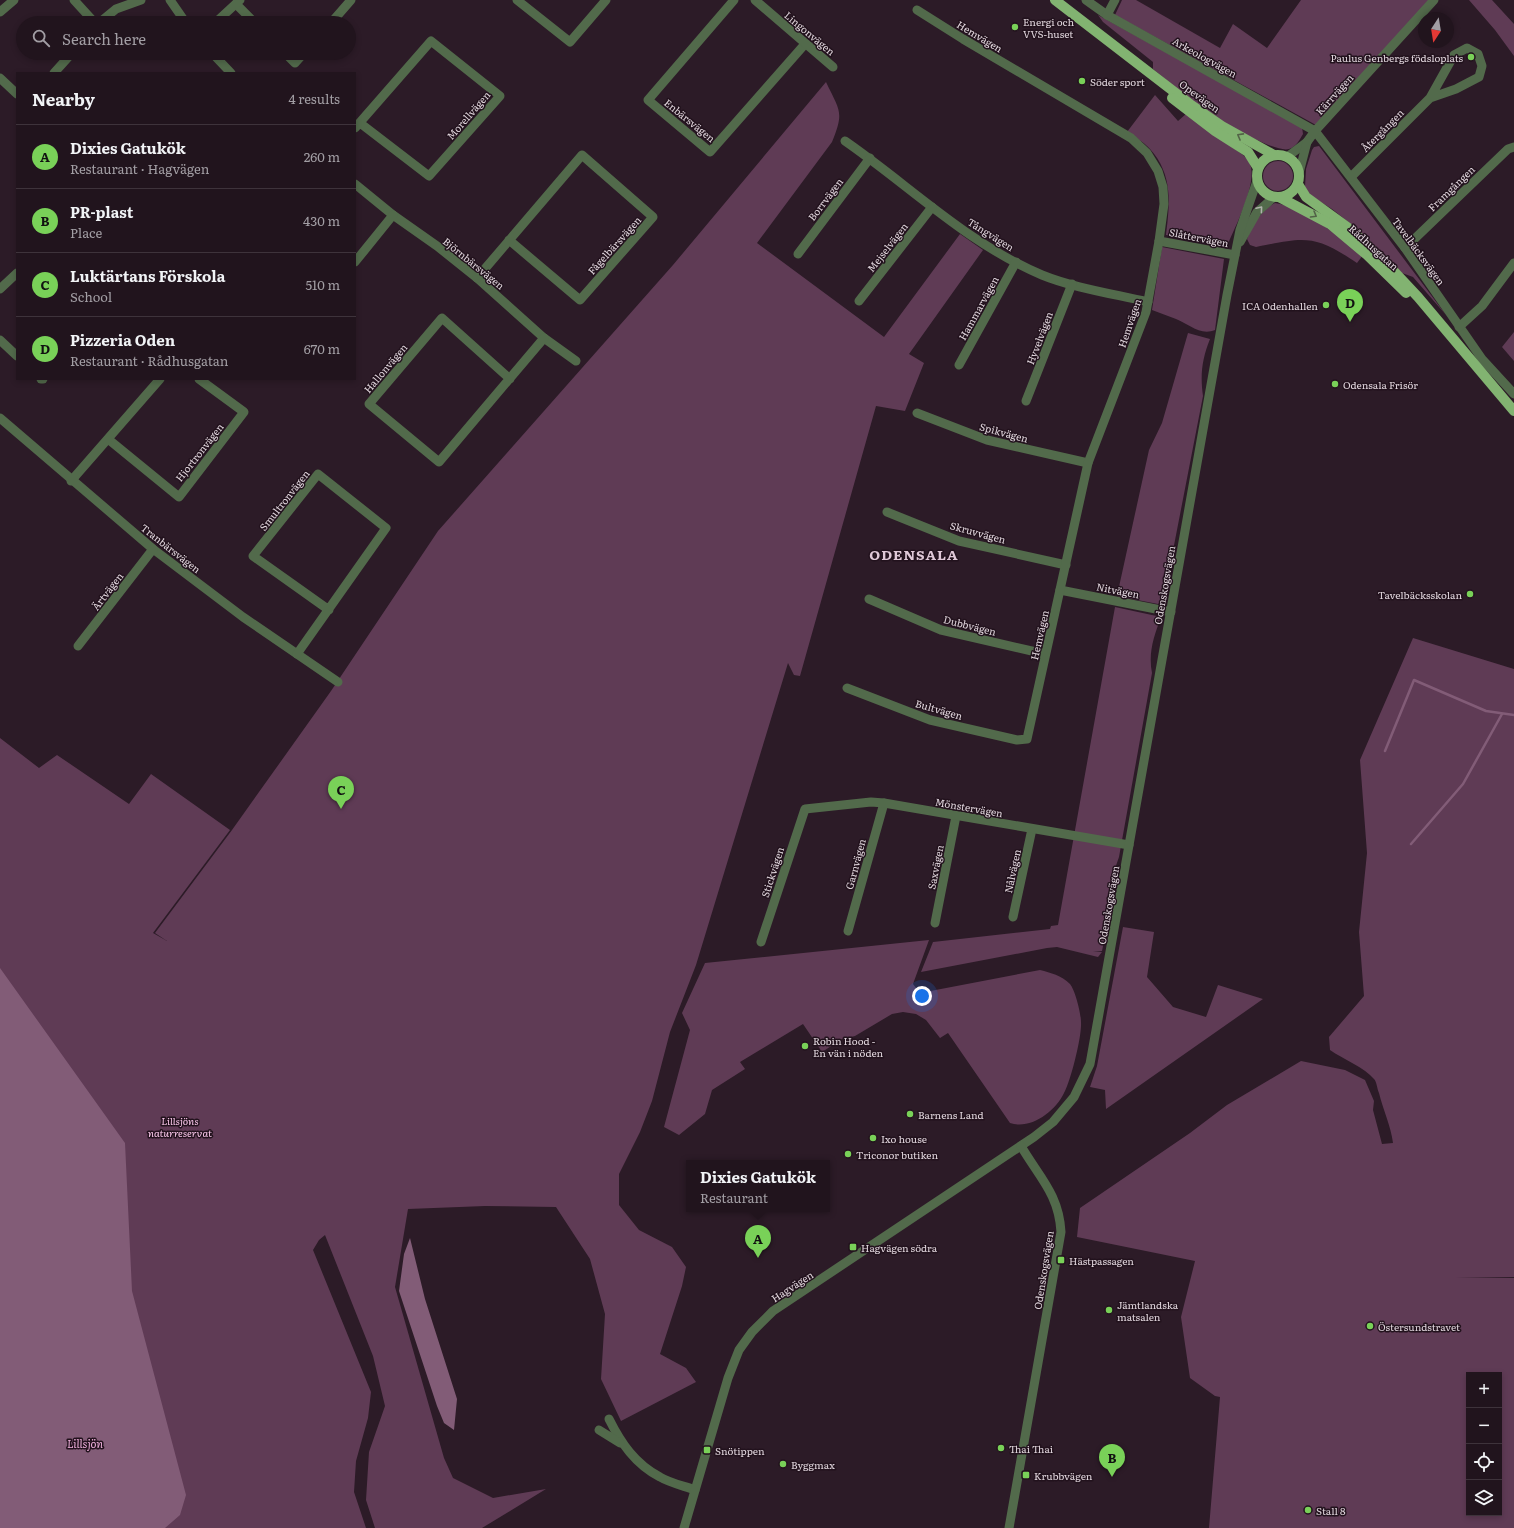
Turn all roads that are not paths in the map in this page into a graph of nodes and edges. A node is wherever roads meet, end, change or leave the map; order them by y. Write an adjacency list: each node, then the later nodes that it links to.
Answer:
1 (14, 0): 16 (street)
2 (74, 0): 18 (street)
3 (140, 0): 19 (street)
4 (170, 0): 20 (street)
5 (351, 0): 23 (street)
6 (517, 0): 7 (street)
7 (606, 0)
8 (734, 0): 24 (street, Enbärsvägen)
9 (755, 0): 24 (street, Lingonvägen)
10 (1055, 0): 25 (main road, Opevägen)
11 (1086, 0): 17 (street, Arkeologvägen)
12 (1115, 0): 17 (street)
13 (1434, 0): 37 (street, Kärrvägen)
14 (238, 2): 21 (street); 22 (street)
15 (916, 10): 54 (street, Hemvägen)
16 (0, 12)
17 (1107, 15): 37 (street, Arkeologvägen)
18 (89, 16)
19 (108, 16)
20 (181, 16)
21 (223, 16)
22 (249, 16)
23 (337, 16)
24 (805, 44): 30 (street, Lingonvägen)
25 (1116, 49): 41 (main road, Opevägen, one-way to 25); 44 (main road, Opevägen)
26 (66, 60): 31 (street)
27 (219, 60): 32 (street)
28 (291, 60): 29 (street)
29 (298, 60)
30 (833, 67)
31 (55, 72)
32 (230, 72)
33 (0, 78): 34 (street)
34 (16, 93)
35 (1430, 98): 35 (street, Återgången); 46 (street, Återgången)
36 (357, 126): 36 (street, Morellvägen)
37 (1315, 131): 39 (street); 46 (street, Tavelbäcksvägen)
38 (845, 141): 43 (street, Tångvägen)
39 (1307, 142): 42 (street); 45 (street)
40 (1514, 147): 55 (street, Framgången)
41 (1274, 155): 42 (main road); 44 (main road)
42 (1287, 157): 45 (main road)
43 (870, 158): 51 (street, Tångvägen); 58 (street, Borrvägen)
44 (1258, 168): 47 (main road)
45 (1299, 173): 48 (main road)
46 (1350, 177): 55 (street, Tavelbäcksvägen)
47 (1257, 181): 50 (main road); 57 (street, Odenskogsvägen)
48 (1298, 184): 50 (main road); 68 (main road, Rådhusgatan)
49 (356, 185): 52 (street, Björnbärsvägen)
50 (1276, 197): 57 (street, Odenskogsvägen, one-way to 50); 68 (main road, Rådhusgatan, one-way to 68)
51 (932, 207): 59 (street, Tångvägen); 65 (street, Mejselvägen)
52 (393, 215): 56 (street); 62 (street, Björnbärsvägen)
53 (510, 240): 53 (street, Fågelbärsvägen); 62 (street, Fågelbärsvägen)
54 (1159, 241): 57 (street, Slåttervägen); 66 (street, Hemvägen)
55 (1405, 248): 67 (street, Tavelbäcksvägen)
56 (358, 252)
57 (1236, 252): 91 (street, Odenskogsvägen)
58 (798, 254)
59 (1016, 262): 63 (street, Tångvägen); 73 (street, Hammarvägen)
60 (1514, 263): 67 (street)
61 (16, 274): 64 (street)
62 (477, 278): 69 (street, Björnbärsvägen)
63 (1072, 284): 66 (street, Tångvägen); 78 (street, Hyvelvägen)
64 (0, 289)
65 (858, 301)
66 (1148, 302): 83 (street, Hemvägen)
67 (1459, 326): 77 (street, Tavelbäcksvägen)
68 (1442, 327): 79 (main road, Rådhusgatan)
69 (544, 338): 72 (street, Björnbärsvägen); 74 (street, Hallonvägen)
70 (0, 340): 71 (street)
71 (16, 355)
72 (576, 361)
73 (959, 365)
74 (510, 379): 74 (street, Hallonvägen)
75 (159, 380): 82 (street)
76 (200, 380): 82 (street, Hjortronvägen)
77 (1514, 394)
78 (1026, 401)
79 (1514, 411)
80 (917, 413): 83 (street, Spikvägen)
81 (0, 418): 84 (street, Tranbärsvägen)
82 (108, 439): 84 (street)
83 (1088, 463): 87 (street, Hemvägen)
84 (71, 481): 86 (street, Tranbärsvägen)
85 (887, 512): 87 (street, Skruvvägen)
86 (153, 549): 92 (street, Ärtvägen); 93 (street, Tranbärsvägen)
87 (1066, 565): 88 (street, Hemvägen)
88 (1060, 590): 91 (street, Nitvägen); 94 (street, Hemvägen)
89 (869, 599): 94 (street, Dubbvägen)
90 (329, 610): 90 (street, Smultronvägen); 93 (street, Smultronvägen)
91 (1171, 612): 102 (street, Odenskogsvägen)
92 (78, 646)
93 (297, 654): 95 (street, Tranbärsvägen)
94 (1045, 654): 97 (street, Hemvägen)
95 (338, 682)
96 (847, 688): 97 (street, Bultvägen)
97 (1027, 739)
98 (884, 803): 99 (street, Mönstervägen); 100 (street, Mönstervägen); 105 (street, Garnvägen)
99 (805, 809): 106 (street, Stickvägen)
100 (956, 816): 101 (street, Mönstervägen); 104 (street, Saxvägen)
101 (1032, 829): 102 (street, Mönstervägen); 103 (street, Nålvägen)
102 (1129, 845): 107 (street, Odenskogsvägen)
103 (1014, 917)
104 (935, 923)
105 (848, 931)
106 (761, 942)
107 (1021, 1146): 111 (street, Hagvägen); 113 (street, Odenskogsvägen)
108 (608, 1419): 110 (street)
109 (599, 1430): 110 (street)
110 (620, 1442): 111 (street)
111 (695, 1490): 112 (street, Hagvägen)
112 (684, 1528)
113 (1009, 1528)

